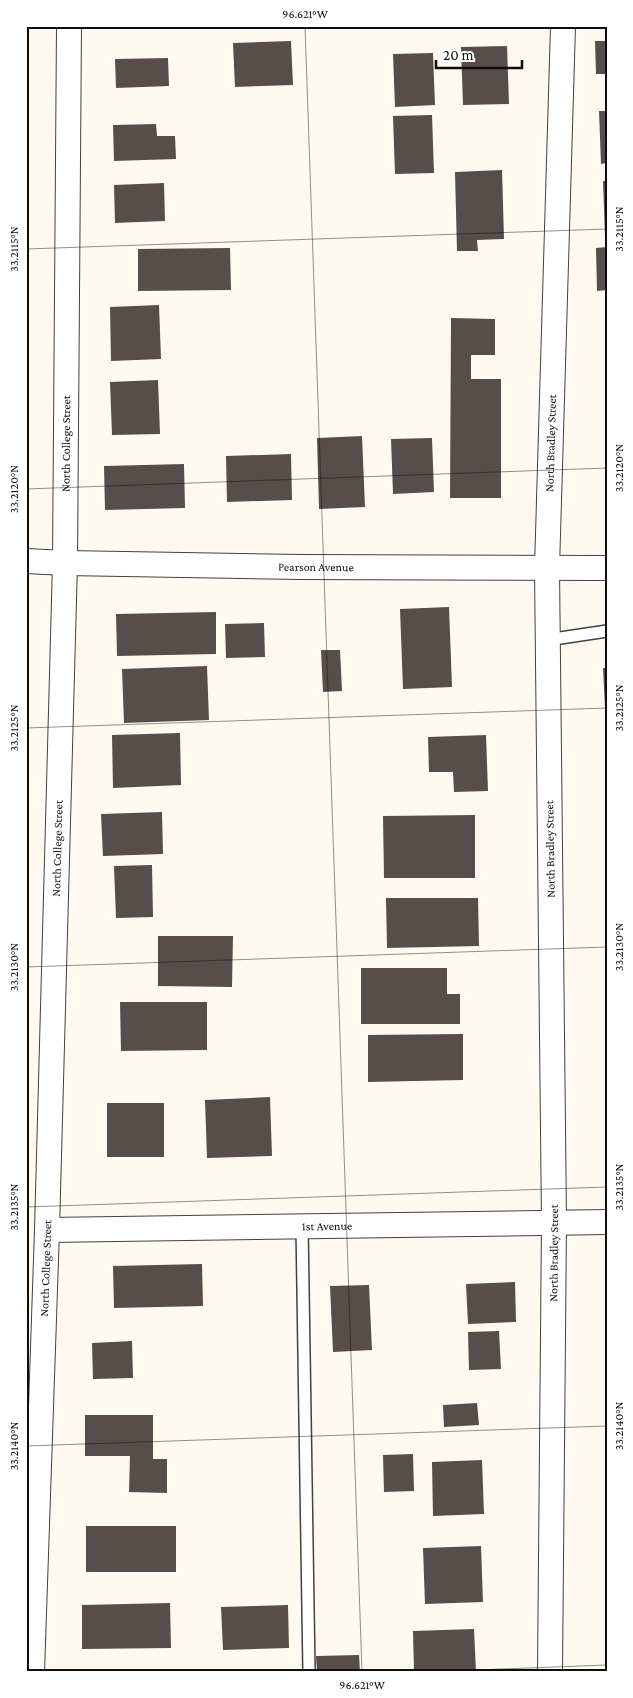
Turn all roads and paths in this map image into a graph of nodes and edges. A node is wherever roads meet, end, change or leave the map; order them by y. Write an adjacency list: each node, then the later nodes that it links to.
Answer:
1 (69, 26): 4 (street, North College Street)
2 (563, 26): 5 (street, North Bradley Street)
3 (26, 561): 4 (street, Pearson Avenue)
4 (64, 563): 5 (street, Pearson Avenue); 12 (street, North College Street)
5 (547, 568): 6 (street, Pearson Avenue); 8 (street, North Bradley Street)
6 (607, 568)
7 (607, 631): 8 (lane)
8 (547, 640): 9 (street, North Bradley Street)
9 (554, 1222): 10 (street, 1st Avenue); 11 (street, 1st Avenue); 15 (street, North Bradley Street)
10 (607, 1222)
11 (302, 1226): 12 (street, 1st Avenue); 14 (lane)
12 (47, 1230): 13 (street, North College Street)
13 (32, 1672)
14 (309, 1672)
15 (550, 1672)

